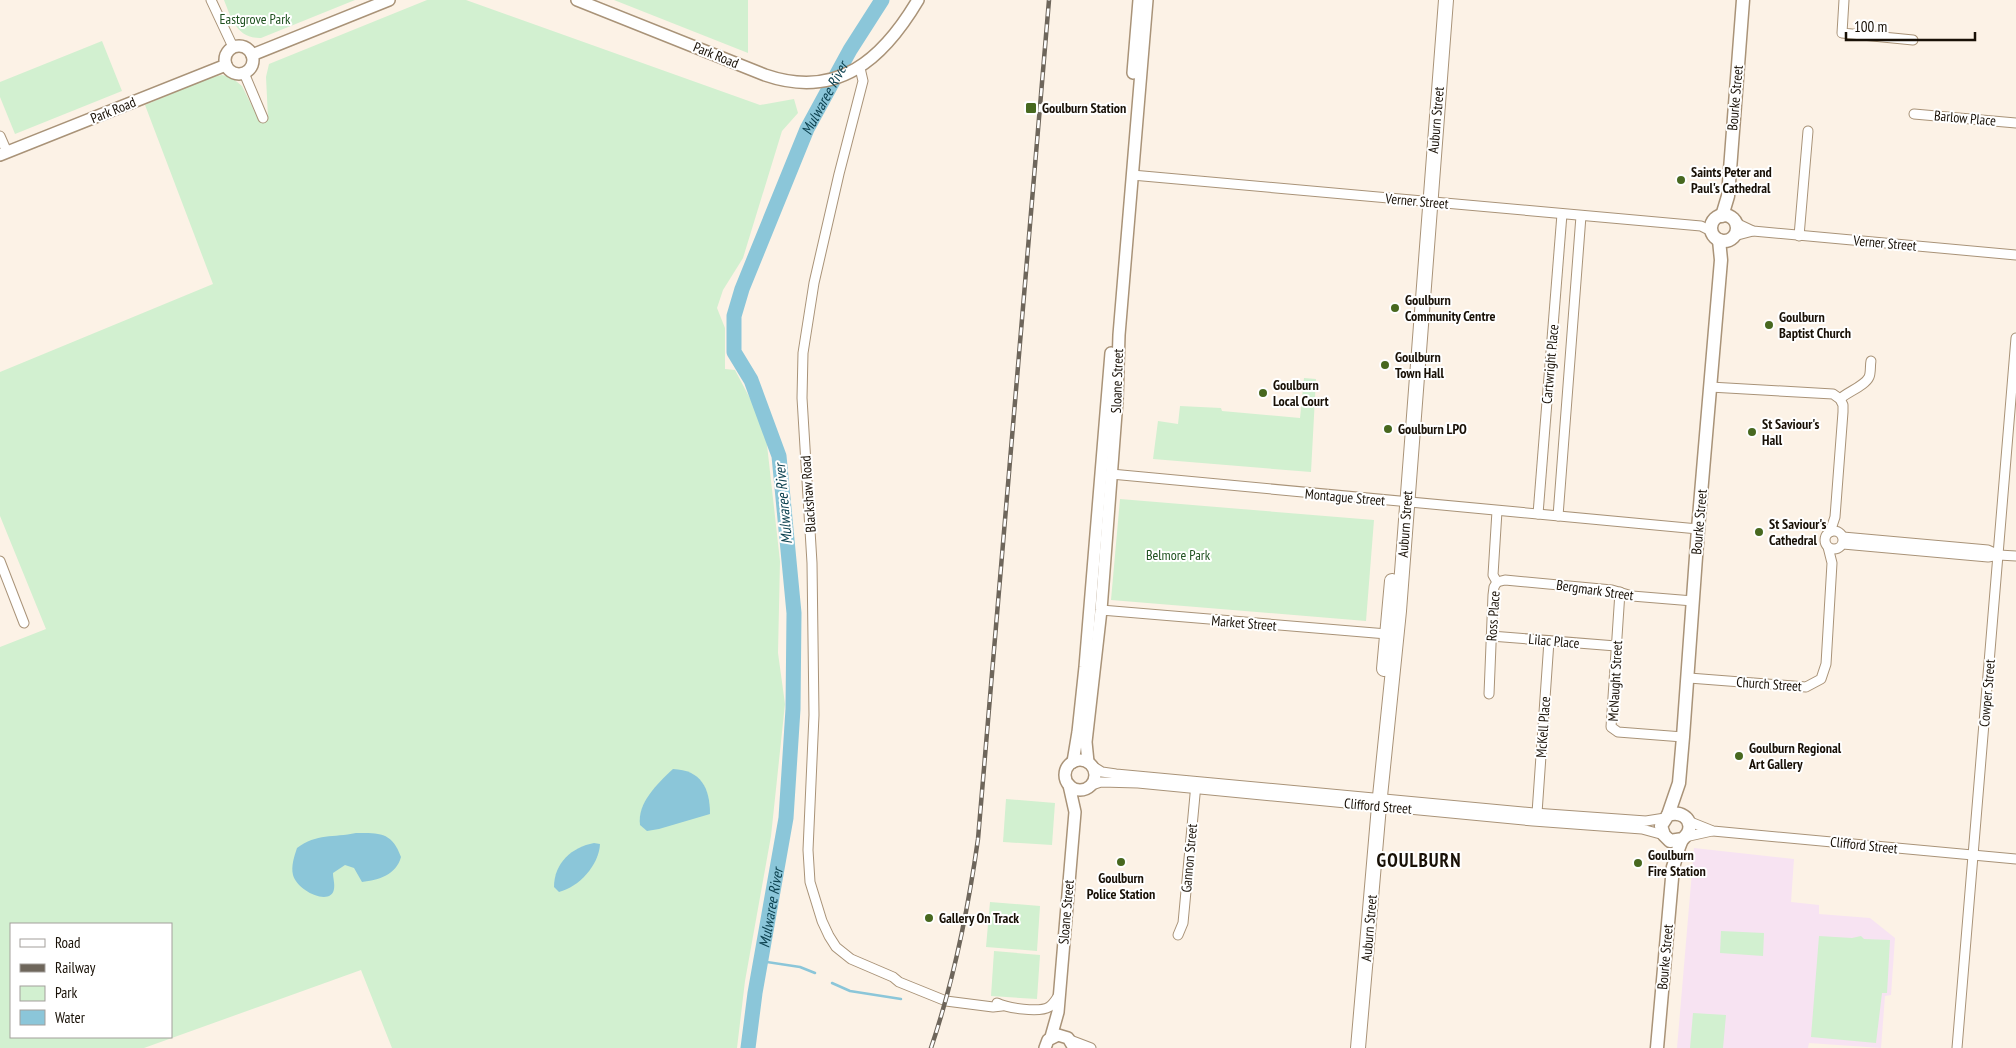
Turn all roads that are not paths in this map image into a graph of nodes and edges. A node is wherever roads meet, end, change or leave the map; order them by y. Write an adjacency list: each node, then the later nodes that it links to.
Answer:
1 (210, 0): 12 (street)
2 (389, 0): 13 (street)
3 (577, 0): 15 (street, Park Road)
4 (918, 0): 15 (street)
5 (1139, 0): 34 (street, Sloane Street)
6 (1147, 0): 23 (street, Sloane Street)
7 (1439, 0): 24 (main road, Auburn Street)
8 (1446, 0): 24 (main road, Auburn Street)
9 (1743, 0): 27 (main road, Bourke Street)
10 (1844, 0): 11 (street)
11 (1913, 40)
12 (233, 47): 13 (street); 14 (street)
13 (252, 55): 16 (street)
14 (226, 65): 16 (street); 22 (street, Park Road)
15 (860, 68): 82 (street, Blackshaw Road)
16 (244, 73): 18 (street)
17 (1914, 114): 19 (street, Barlow Place)
18 (263, 118)
19 (2016, 123)
20 (1808, 131): 28 (street)
21 (0, 136): 22 (street)
22 (3, 153)
23 (1132, 175): 24 (street, Verner Street); 36 (street, Sloane Street)
24 (1427, 202): 25 (street, Verner Street); 37 (main road, Auburn Street)
25 (1562, 214): 26 (street, Verner Street); 39 (street, Cartwright Place)
26 (1581, 216): 27 (street, Verner Street); 40 (street, Cartwright Place)
27 (1721, 228): 28 (street, Verner Street); 32 (main road, Bourke Street)
28 (1799, 236): 29 (street, Verner Street)
29 (2016, 255)
30 (2016, 338): 45 (street, Cowper Street)
31 (1870, 360): 33 (street)
32 (1710, 387): 33 (street); 41 (main road, Bourke Street)
33 (1840, 399): 43 (street, Church Street)
34 (1105, 423): 35 (street); 42 (street, Sloane Street)
35 (1099, 440)
36 (1111, 474): 37 (street, Montague Street); 42 (street); 52 (street, Sloane Street)
37 (1404, 502): 38 (street, Montague Street); 54 (main road, Auburn Street); 68 (main road, Auburn Street)
38 (1497, 511): 39 (street, Montague Street); 49 (street, Ross Place)
39 (1538, 514): 40 (street, Montague Street)
40 (1558, 516): 41 (street, Montague Street)
41 (1698, 528): 51 (main road, Bourke Street)
42 (1097, 530): 58 (street, Sloane Street)
43 (1838, 539): 44 (street); 44 (street); 45 (street); 48 (street, Church Street)
44 (1828, 547): 48 (street, Church Street)
45 (1999, 555): 46 (street); 77 (street, Cowper Street)
46 (2016, 556)
47 (0, 560): 53 (street)
48 (1832, 563): 59 (street, Church Street)
49 (1497, 582): 50 (street, Bergmark Street); 55 (street, Ross Place)
50 (1620, 592): 51 (street, Bergmark Street); 57 (street, McNaught Street)
51 (1693, 601): 59 (main road, Bourke Street)
52 (1101, 610): 54 (street, Market Street); 58 (street); 63 (street, Sloane Street)
53 (24, 623)
54 (1387, 634): 68 (main road, Auburn Street)
55 (1491, 636): 56 (street, Lilac Place); 60 (street, Ross Place)
56 (1549, 641): 57 (street, Lilac Place); 70 (street, McKell Place)
57 (1616, 646): 61 (street, McNaught Street)
58 (1085, 667): 62 (street, Sloane Street)
59 (1688, 678): 61 (main road, Bourke Street)
60 (1489, 694)
61 (1684, 736): 64 (main road, Bourke Street)
62 (1073, 762): 63 (street); 65 (street)
63 (1091, 764): 66 (street, Clifford Street); 67 (street)
64 (1679, 783): 71 (main road, Bourke Street); 73 (main road, Bourke Street)
65 (1069, 785): 67 (street); 69 (street, Sloane Street)
66 (1195, 785): 67 (street, Clifford Street); 68 (street, Clifford Street); 80 (street, Gannon Street)
67 (1088, 787): 69 (street, Sloane Street)
68 (1377, 802): 70 (street, Clifford Street); 89 (main road, Auburn Street); 90 (main road, Auburn Street)
69 (1075, 812): 81 (street, Sloane Street)
70 (1535, 816): 72 (street, Clifford Street)
71 (1666, 816): 72 (street, Clifford Street); 73 (main road); 75 (main road)
72 (1554, 818): 75 (street, Clifford Street)
73 (1686, 819): 74 (street, Clifford Street); 76 (main road)
74 (1713, 831): 76 (street, Clifford Street); 77 (street, Clifford Street)
75 (1665, 837): 76 (main road); 79 (main road, Bourke Street)
76 (1684, 838): 79 (main road, Bourke Street)
77 (1974, 856): 78 (street, Clifford Street); 92 (street, Cowper Street)
78 (2016, 860)
79 (1673, 867): 91 (main road, Bourke Street)
80 (1178, 935)
81 (1060, 994): 82 (street); 83 (street, Sloane Street)
82 (1037, 1010): 84 (street)
83 (1058, 1012): 84 (street, Sloane Street); 86 (street, Sloane Street)
84 (1055, 1025): 85 (street, Sloane Street)
85 (1051, 1038): 86 (street); 87 (street, Sloane Street)
86 (1070, 1041): 88 (street)
87 (1045, 1048)
88 (1090, 1048)
89 (1352, 1048)
90 (1358, 1048)
91 (1657, 1048)
92 (1957, 1048)

